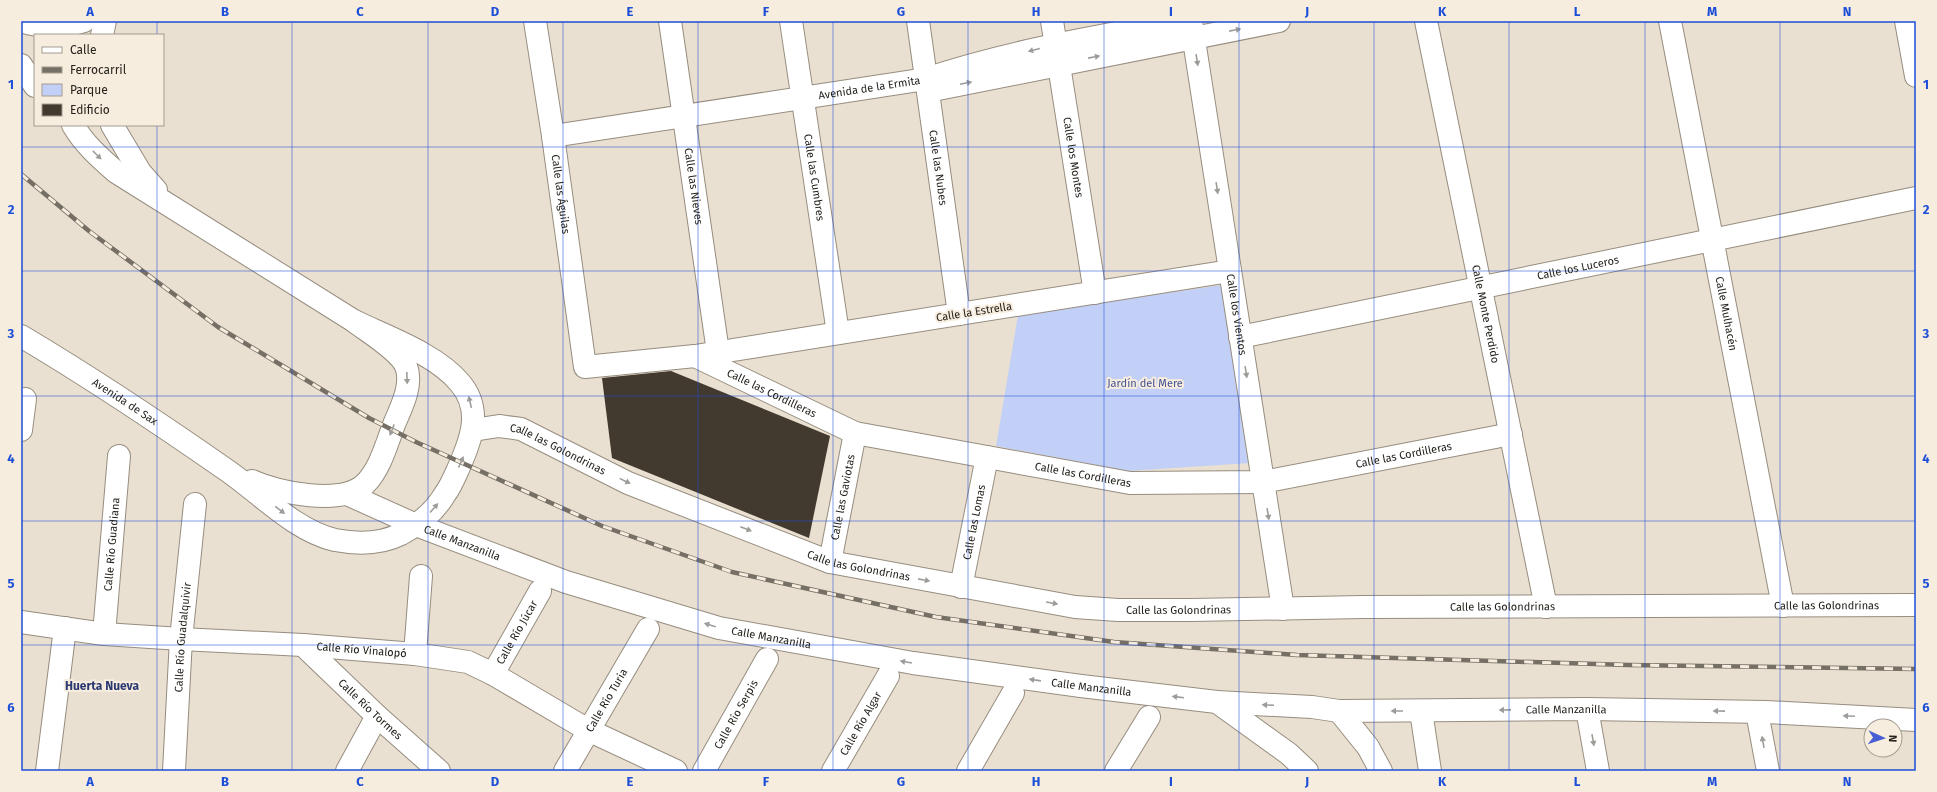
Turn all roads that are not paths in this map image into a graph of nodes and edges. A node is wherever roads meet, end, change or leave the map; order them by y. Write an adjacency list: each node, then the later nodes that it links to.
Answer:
1 (21, 21): 14 (street)
2 (84, 21): 14 (street)
3 (105, 21): 15 (street)
4 (535, 21): 25 (street, Calle las Águilas)
5 (670, 21): 22 (street, Calle las Nieves)
6 (791, 21): 21 (street, Calle las Cumbres)
7 (918, 21): 20 (street, Calle las Nubes)
8 (1052, 21): 16 (street, Calle los Montes)
9 (1279, 21): 13 (street, Avenida de la Ermita, one-way to 9)
10 (1426, 21): 30 (street, Calle Monte Perdido)
11 (1670, 21): 28 (street, Calle Mulhacén)
12 (1906, 21): 18 (street)
13 (1189, 27): 16 (street, Avenida de la Ermita); 29 (street, Calle los Vientos, one-way to 29)
14 (48, 28)
15 (102, 34)
16 (1058, 55): 20 (street, Avenida de la Ermita); 31 (street, Calle los Montes)
17 (21, 65): 19 (street)
18 (1916, 76)
19 (34, 84)
20 (927, 85): 21 (street, Avenida de la Ermita); 32 (street, Calle las Nubes)
21 (802, 98): 22 (street, Avenida de la Ermita); 34 (street, Calle las Cumbres)
22 (684, 116): 25 (street, Avenida de la Ermita); 37 (street, Calle las Nieves)
23 (112, 127): 27 (street)
24 (72, 129): 27 (street, one-way to 27)
25 (553, 136): 38 (street, Calle las Águilas)
26 (1916, 198): 28 (street, Calle los Luceros)
27 (174, 208): 33 (street)
28 (1712, 240): 30 (street, Calle los Luceros); 56 (street, Calle Mulhacén)
29 (1230, 272): 31 (street, Calle la Estrella); 36 (street, Calle los Vientos)
30 (1481, 288): 36 (street, Calle los Luceros); 43 (street, Calle Monte Perdido)
31 (1095, 293): 32 (street, Calle la Estrella)
32 (959, 314): 34 (street, Calle la Estrella)
33 (354, 321): 41 (street, one-way to 33); 48 (street, one-way to 48)
34 (838, 334): 37 (street, Calle la Estrella)
35 (21, 336): 46 (street, Avenida de Sax)
36 (1240, 337): 47 (street, Calle los Vientos, one-way to 47)
37 (718, 352): 38 (street)
38 (695, 356): 42 (street, Calle las Cordilleras)
39 (25, 399): 40 (street)
40 (21, 430)
41 (473, 430): 50 (street, one-way to 41); 51 (street, Calle las Golondrinas, one-way to 51)
42 (855, 433): 45 (street, Calle las Cordilleras); 51 (street, Calle las Gaviotas)
43 (1511, 434): 47 (street, Calle las Cordilleras); 57 (street, Calle Monte Perdido)
44 (119, 456): 62 (street, Calle Río Guadiana)
45 (987, 457): 47 (street, Calle las Cordilleras); 53 (street, Calle las Lomas)
46 (227, 470): 48 (street); 50 (street, one-way to 50)
47 (1263, 482): 58 (street, Calle los Vientos, one-way to 58)
48 (347, 494): 50 (street, Calle Manzanilla)
49 (195, 504): 63 (street, Calle Río Guadalquivir)
50 (416, 525): 70 (street, Calle Manzanilla, one-way to 50)
51 (830, 562): 53 (street, Calle las Golondrinas, one-way to 53)
52 (421, 576): 65 (street)
53 (961, 586): 58 (street, Calle las Golondrinas, one-way to 58)
54 (540, 590): 67 (street, Calle Río Júcar)
55 (1916, 605): 56 (street, Calle las Golondrinas)
56 (1783, 606): 57 (street, Calle las Golondrinas)
57 (1546, 607): 58 (street, Calle las Golondrinas)
58 (1283, 609)
59 (21, 622): 60 (street, Calle Río Vinalopó)
60 (65, 628): 62 (street, Calle Río Vinalopó); 79 (street)
61 (648, 629): 78 (street, Calle Río Turia)
62 (104, 634): 63 (street, Calle Río Vinalopó)
63 (181, 639): 64 (street, Calle Río Vinalopó); 80 (street, Calle Río Guadalquivir)
64 (303, 645): 65 (street, Calle Río Vinalopó); 75 (street, Calle Río Tormes)
65 (415, 654): 67 (street, Calle Río Vinalopó)
66 (767, 659): 85 (street, Calle Río Serpis)
67 (493, 674): 78 (street, Calle Río Vinalopó)
68 (888, 676): 86 (street, Calle Río Algar)
69 (1013, 693): 87 (street)
70 (1216, 702): 73 (street, Calle Manzanilla, one-way to 70); 89 (street, Calle Manzanilla)
71 (1587, 709): 72 (street, Calle Manzanilla, one-way to 72); 74 (street, Calle Manzanilla, one-way to 71); 92 (street, one-way to 92)
72 (1421, 711): 73 (street, Calle Manzanilla, one-way to 73); 91 (street)
73 (1339, 712): 90 (street)
74 (1757, 712): 77 (street, Calle Manzanilla, one-way to 74); 93 (street, one-way to 74)
75 (377, 716): 81 (street); 82 (street, Calle Río Tormes)
76 (1149, 717): 88 (street)
77 (1916, 720)
78 (588, 730): 83 (street, Calle Río Turia); 84 (street, Calle Río Vinalopó)
79 (47, 771)
80 (174, 771)
81 (347, 771)
82 (439, 771)
83 (565, 771)
84 (676, 771)
85 (704, 771)
86 (833, 771)
87 (968, 771)
88 (1116, 771)
89 (1307, 771)
90 (1382, 771)
91 (1430, 771)
92 (1598, 771)
93 (1768, 771)

